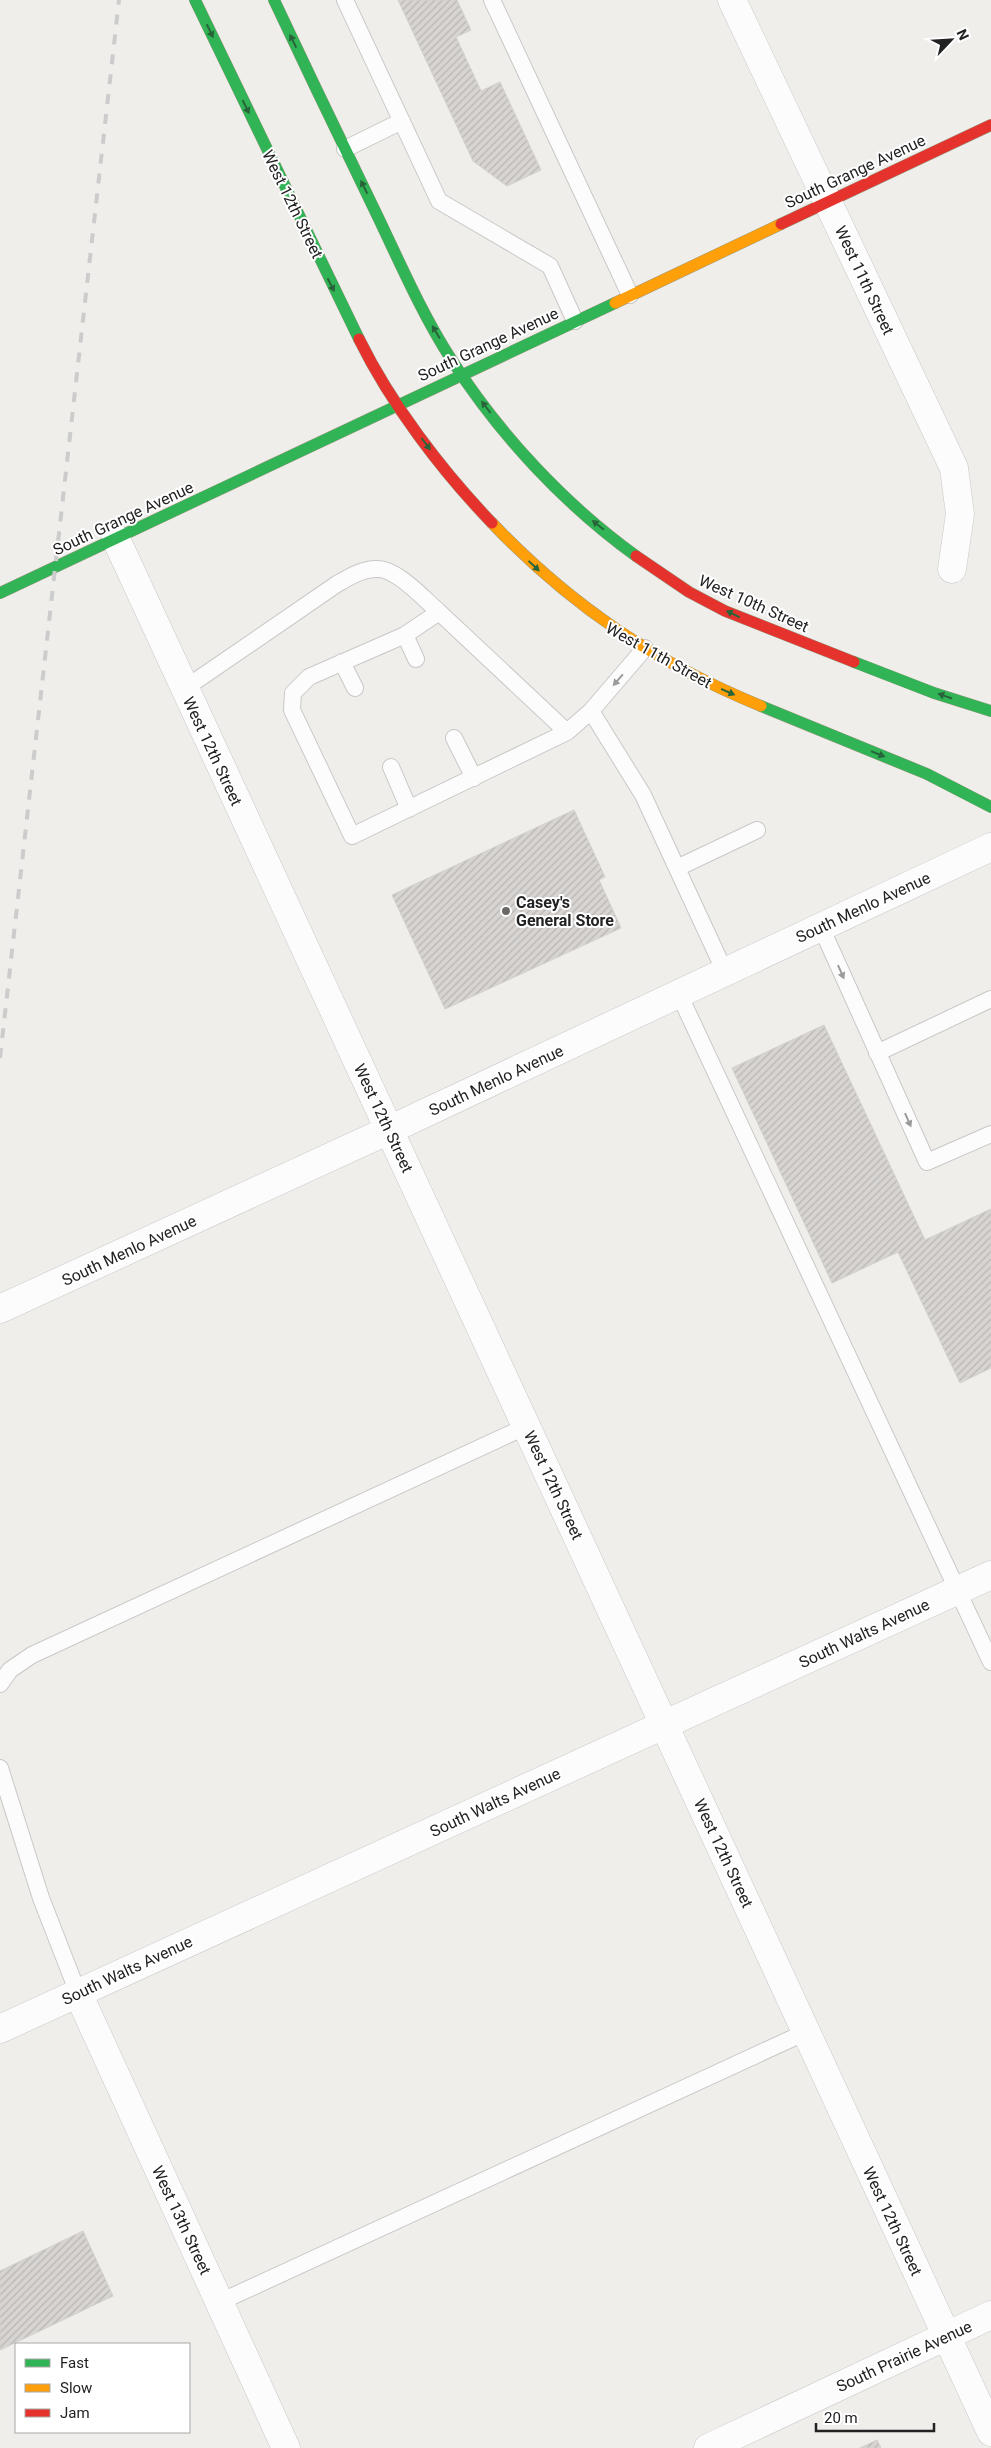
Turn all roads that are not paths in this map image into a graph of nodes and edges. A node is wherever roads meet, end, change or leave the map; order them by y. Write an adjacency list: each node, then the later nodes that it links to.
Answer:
1 (195, 0): 13 (main road, West 12th Street, one-way to 13)
2 (274, 0): 8 (main road, one-way to 2)
3 (345, 0): 6 (lane)
4 (492, 0): 10 (lane)
5 (732, 0): 9 (street, West 11th Street)
6 (402, 120): 8 (lane); 11 (lane)
7 (991, 125): 9 (main road, South Grange Avenue)
8 (345, 148): 12 (main road, one-way to 8)
9 (829, 202): 10 (main road, South Grange Avenue); 15 (street, West 11th Street)
10 (630, 294): 11 (main road, South Grange Avenue)
11 (575, 321): 12 (main road, South Grange Avenue)
12 (461, 374): 13 (main road, South Grange Avenue); 25 (main road, West 10th Street, one-way to 12)
13 (397, 405): 14 (main road, South Grange Avenue); 19 (main road, West 11th Street, one-way to 19)
14 (116, 540): 16 (main road, South Grange Avenue); 23 (street, West 12th Street)
15 (952, 569)
16 (0, 593)
17 (439, 612): 18 (lane); 23 (lane); 26 (lane)
18 (405, 635): 20 (lane); 21 (lane)
19 (645, 648): 24 (lane, one-way to 24); 30 (main road, West 11th Street, one-way to 30)
20 (416, 659)
21 (342, 662): 22 (lane); 31 (lane)
22 (355, 688)
23 (184, 689): 40 (street, West 12th Street)
24 (591, 711): 26 (lane); 34 (lane)
25 (991, 711)
26 (567, 732): 29 (lane)
27 (454, 738): 29 (lane)
28 (391, 767): 31 (lane)
29 (474, 778): 31 (lane)
30 (991, 807)
31 (410, 809)
32 (757, 830): 34 (lane)
33 (991, 847): 35 (street, South Menlo Avenue)
34 (676, 868): 36 (lane)
35 (821, 927): 36 (street, South Menlo Avenue); 39 (lane, one-way to 39)
36 (725, 972): 37 (street, South Menlo Avenue)
37 (679, 994): 40 (street, South Menlo Avenue); 45 (lane)
38 (991, 999): 39 (lane)
39 (877, 1053): 41 (lane, one-way to 41)
40 (390, 1130): 42 (street, South Menlo Avenue); 43 (street, West 12th Street)
41 (991, 1134)
42 (0, 1309)
43 (527, 1426): 47 (lane); 48 (street, West 12th Street)
44 (991, 1575): 45 (street, South Walts Avenue)
45 (958, 1590): 46 (lane); 48 (street, South Walts Avenue)
46 (991, 1662)
47 (0, 1684)
48 (666, 1724): 50 (street, South Walts Avenue); 52 (street, West 12th Street)
49 (0, 1768): 50 (lane)
50 (78, 1993): 51 (street, South Walts Avenue); 53 (street, West 13th Street)
51 (0, 2029)
52 (806, 2032): 53 (lane); 55 (street, West 12th Street)
53 (220, 2302): 57 (street, West 13th Street)
54 (991, 2315): 55 (street, South Prairie Avenue)
55 (946, 2336): 56 (street, West 12th Street); 58 (street, South Prairie Avenue)
56 (991, 2432)
57 (286, 2448)
58 (708, 2448)

